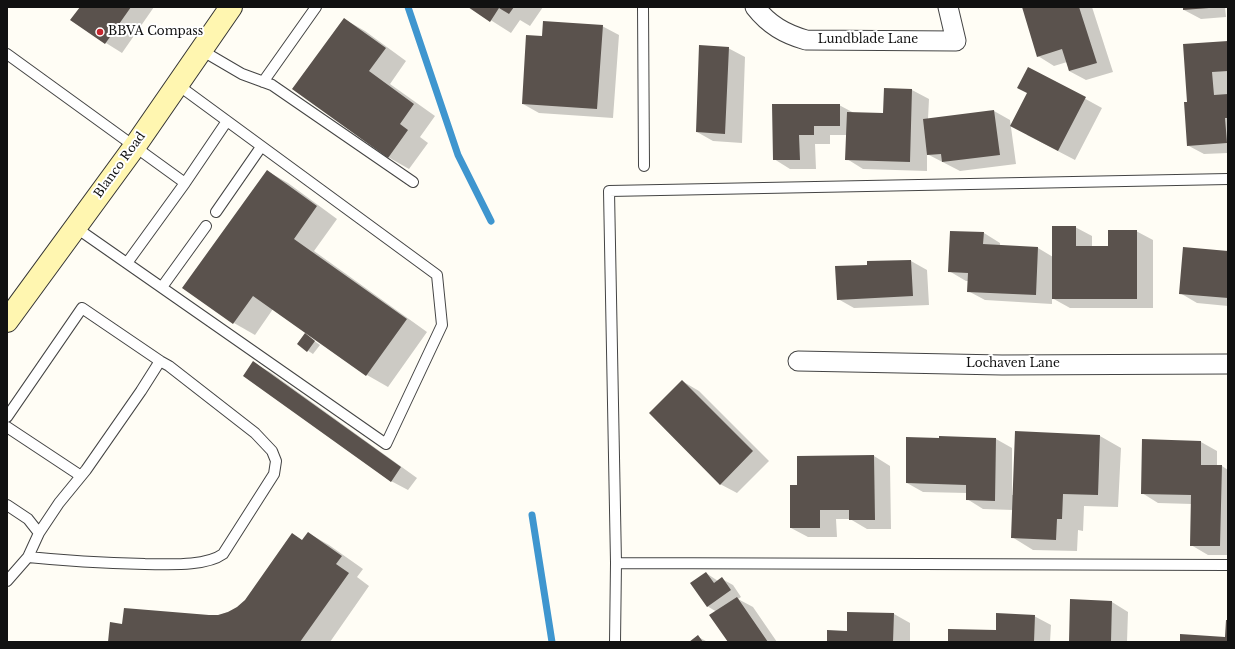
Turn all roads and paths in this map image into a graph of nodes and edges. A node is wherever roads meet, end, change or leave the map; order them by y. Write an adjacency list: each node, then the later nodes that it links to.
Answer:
1 (231, 7): 6 (main road, Blanco Road)
2 (316, 7): 8 (lane)
3 (643, 7): 13 (lane)
4 (755, 7): 5 (street, Lundblade Lane)
5 (948, 7)
6 (201, 50): 8 (lane); 9 (main road, Blanco Road)
7 (7, 54): 11 (lane)
8 (263, 82): 15 (lane)
9 (178, 85): 10 (lane); 11 (main road, Blanco Road)
10 (227, 121): 12 (lane); 16 (lane)
11 (135, 146): 16 (lane); 19 (main road, Blanco Road)
12 (261, 147): 17 (lane); 21 (lane)
13 (644, 166)
14 (1228, 179): 32 (lane)
15 (413, 182)
16 (185, 183): 20 (lane)
17 (216, 212)
18 (206, 226): 21 (lane)
19 (75, 227): 20 (lane); 22 (main road, Blanco Road)
20 (127, 262): 21 (lane)
21 (162, 287)
22 (7, 321)
23 (160, 361): 26 (lane); 28 (lane); 31 (lane)
24 (798, 361): 25 (street, Lochaven Lane)
25 (1228, 364)
26 (7, 417)
27 (7, 427): 28 (lane)
28 (81, 476): 30 (lane)
29 (7, 504): 30 (lane)
30 (39, 533): 31 (lane)
31 (28, 557): 34 (lane)
32 (616, 563): 33 (lane); 35 (lane)
33 (1228, 565)
34 (7, 581)
35 (615, 642)

